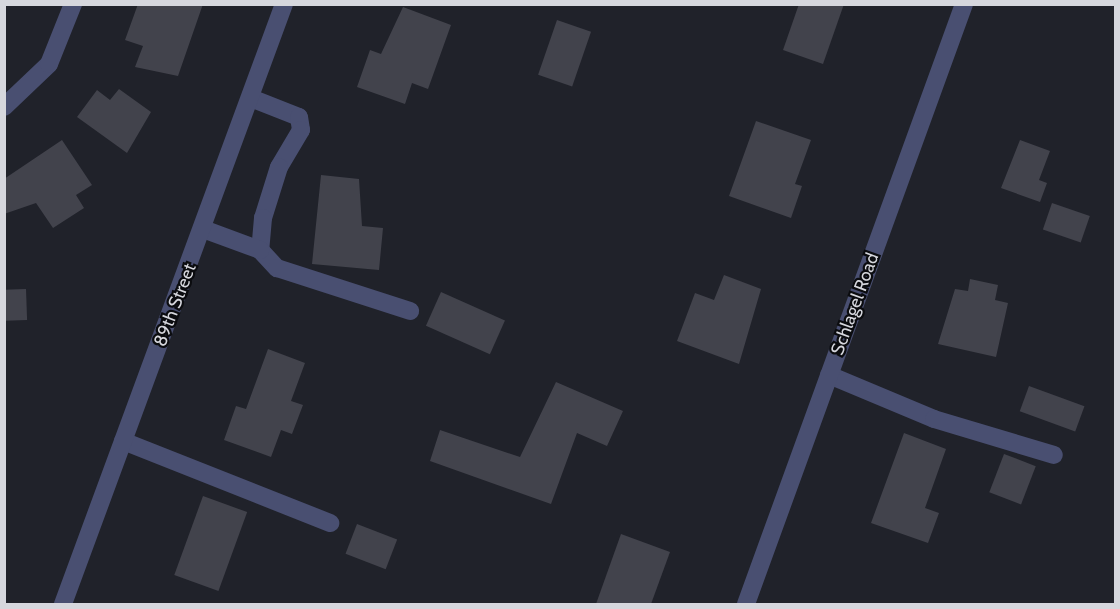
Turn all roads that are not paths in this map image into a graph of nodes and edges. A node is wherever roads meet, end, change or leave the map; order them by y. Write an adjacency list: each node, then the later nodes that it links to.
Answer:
1 (73, 4): 5 (street)
2 (284, 4): 4 (street, 89th Street)
3 (964, 4): 9 (street, Schlagel Road)
4 (253, 99): 6 (street, 89th Street); 7 (street)
5 (4, 107)
6 (203, 229): 7 (street); 10 (street, 89th Street)
7 (260, 250): 8 (street)
8 (410, 311)
9 (830, 375): 11 (street); 14 (street, Schlagel Road)
10 (123, 441): 12 (street); 13 (street, 89th Street)
11 (1054, 455)
12 (330, 523)
13 (63, 604)
14 (746, 604)

